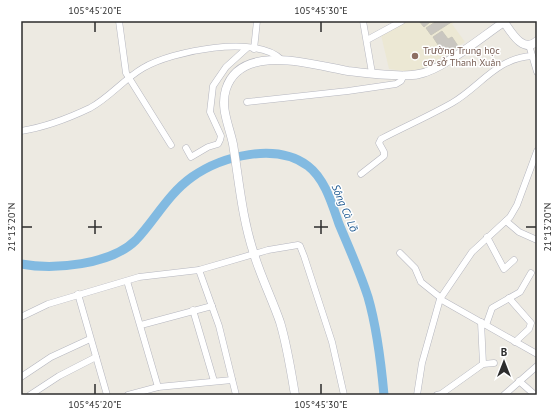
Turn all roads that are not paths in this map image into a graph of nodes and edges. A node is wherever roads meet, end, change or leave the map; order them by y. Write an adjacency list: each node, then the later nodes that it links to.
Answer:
1 (119, 21): 15 (street)
2 (257, 21): 9 (street)
3 (363, 21): 6 (street)
4 (402, 21): 6 (street)
5 (504, 21): 8 (street); 14 (street)
6 (367, 40): 13 (street)
7 (537, 41): 8 (street)
8 (529, 45): 10 (street)
9 (251, 48): 11 (street); 15 (street); 19 (street)
10 (532, 56): 12 (street); 22 (street)
11 (282, 60): 13 (street); 27 (street)
12 (537, 72)
13 (372, 73): 14 (street)
14 (404, 75): 16 (street)
15 (130, 77): 17 (street); 18 (street)
16 (247, 102)
17 (21, 131)
18 (171, 145)
19 (186, 148)
20 (537, 151): 21 (street)
21 (535, 165): 23 (street)
22 (360, 174)
23 (506, 221): 24 (street); 25 (street)
24 (487, 236): 28 (street); 34 (street)
25 (537, 240)
26 (400, 253): 34 (street)
27 (254, 254): 29 (street); 57 (street); 58 (street)
28 (514, 260)
29 (199, 270): 31 (street); 35 (street)
30 (531, 273): 33 (street)
31 (127, 280): 32 (street); 39 (street)
32 (78, 294): 37 (street); 40 (street)
33 (509, 298): 38 (street); 41 (street)
34 (440, 299): 38 (street); 59 (street)
35 (212, 306): 36 (street); 48 (street)
36 (193, 310): 39 (street); 49 (street)
37 (21, 317)
38 (483, 324): 41 (street); 45 (street)
39 (141, 325): 51 (street)
40 (90, 339): 43 (street); 47 (street)
41 (515, 342): 42 (street)
42 (537, 354)
43 (96, 357): 52 (street); 53 (street)
44 (494, 363): 45 (street)
45 (483, 364): 60 (street)
46 (537, 366): 50 (street)
47 (21, 377)
48 (232, 380): 49 (street); 56 (street)
49 (214, 381): 51 (street)
50 (519, 381): 61 (street); 62 (street)
51 (159, 387): 54 (street); 55 (street)
52 (30, 395)
53 (108, 395)
54 (128, 395)
55 (161, 395)
56 (236, 395)
57 (295, 395)
58 (344, 395)
59 (417, 395)
60 (440, 395)
61 (504, 395)
62 (535, 395)

